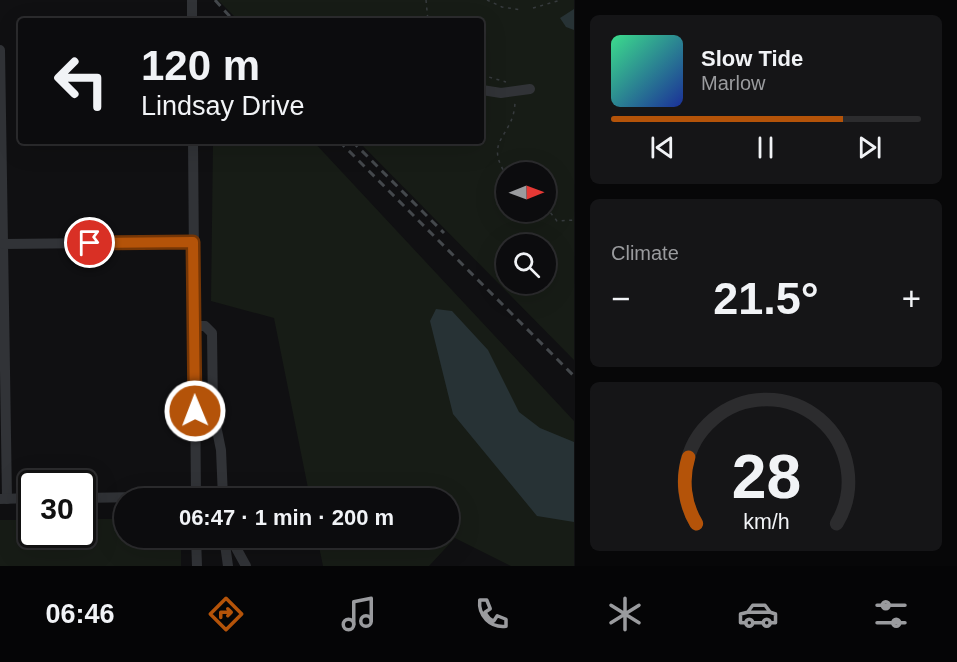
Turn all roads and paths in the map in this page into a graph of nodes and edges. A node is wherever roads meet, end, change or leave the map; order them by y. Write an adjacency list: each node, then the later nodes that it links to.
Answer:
1 (192, 0): 7 (street)
2 (426, 0): 8 (path)
3 (487, 0): 6 (path)
4 (561, 0): 5 (path)
5 (533, 8)
6 (522, 10)
7 (192, 18)
8 (428, 18)
9 (0, 50): 19 (street)
10 (484, 76): 13 (path)
11 (530, 89): 13 (street)
12 (484, 90): 13 (street)
13 (514, 92): 15 (path)
14 (193, 144): 18 (street)
15 (499, 162)
16 (556, 220): 17 (path)
17 (574, 220)
18 (193, 242): 19 (street); 20 (street)
19 (4, 244): 26 (street)
20 (194, 326): 21 (street); 22 (street)
21 (196, 488)
22 (223, 488)
23 (18, 498): 26 (street)
24 (96, 498): 25 (street)
25 (114, 498)
26 (3, 499)
27 (196, 548): 30 (street)
28 (226, 548): 31 (street)
29 (236, 548): 32 (street)
30 (196, 566)
31 (228, 566)
32 (246, 566)

